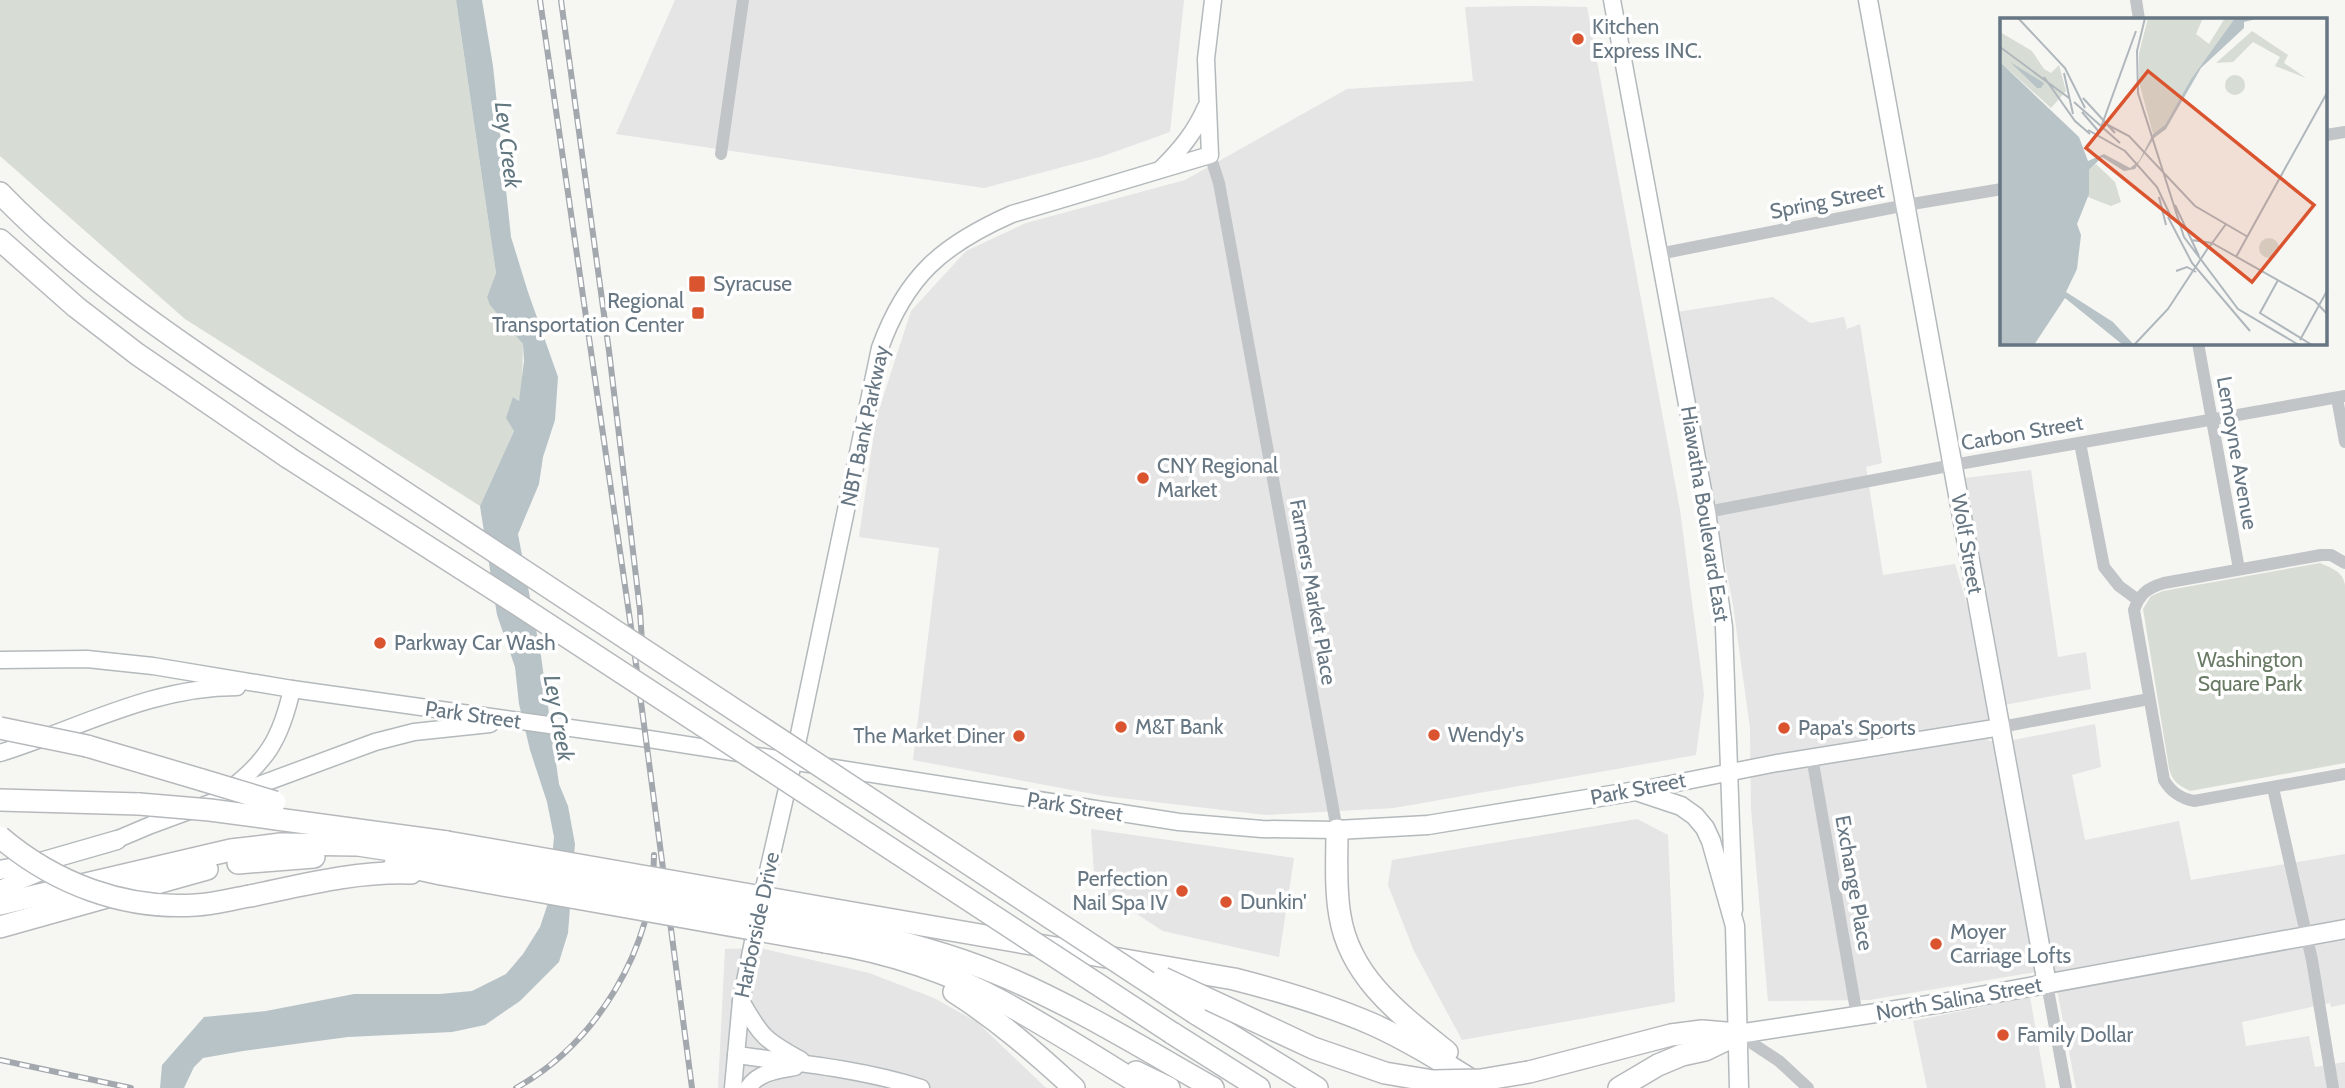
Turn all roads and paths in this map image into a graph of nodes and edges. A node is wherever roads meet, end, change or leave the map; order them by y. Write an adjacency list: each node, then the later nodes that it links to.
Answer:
1 (743, 0): 8 (street)
2 (1213, 0): 7 (street, NBT Bank Parkway)
3 (1612, 0): 15 (street, Hiawatha Boulevard East)
4 (1868, 0): 13 (main road, Wolf Street)
5 (2136, 0): 6 (street)
6 (2139, 18)
7 (1207, 105): 9 (street, NBT Bank Parkway); 10 (street, NBT Bank Parkway)
8 (721, 154)
9 (1210, 155): 10 (street, NBT Bank Parkway); 42 (street, Farmers Market Place)
10 (1160, 171): 34 (street, NBT Bank Parkway)
11 (2000, 189): 13 (street, Spring Street)
12 (0, 193): 54 (highway, bridge)
13 (1906, 205): 15 (street, Spring Street); 21 (main road, Wolf Street)
14 (0, 240): 70 (highway, bridge)
15 (1659, 254): 22 (street, Hiawatha Boulevard East)
16 (2198, 345): 18 (street, Lemoyne Avenue)
17 (2341, 397): 18 (street, Carbon Street); 19 (street)
18 (2212, 421): 20 (street, Carbon Street); 24 (street, Lemoyne Avenue)
19 (2345, 442)
20 (2080, 443): 21 (street, Carbon Street); 25 (street)
21 (1953, 465): 22 (street, Carbon Street); 30 (main road, Wolf Street)
22 (1707, 512): 35 (street, Hiawatha Boulevard East)
23 (2344, 559): 24 (street)
24 (2239, 569): 25 (street)
25 (2137, 600): 28 (street)
26 (0, 660): 27 (street, Park Street)
27 (292, 689): 29 (street, Park Street); 32 (street); 40 (street)
28 (2149, 699): 30 (street, Park Street); 37 (street)
29 (517, 722): 34 (street, Park Street); 40 (street)
30 (2001, 727): 33 (street, Park Street); 56 (main road, Wolf Street)
31 (0, 728): 41 (highway, bridge)
32 (0, 753)
33 (1812, 757): 35 (street, Park Street); 58 (street, Exchange Place)
34 (793, 763): 42 (street, Park Street); 57 (street, Harborside Drive)
35 (1731, 771): 38 (street, Park Street); 50 (street, Hiawatha Boulevard East)
36 (2345, 774): 37 (street)
37 (2273, 788): 53 (street)
38 (1636, 791): 42 (main road, Park Street); 50 (main road)
39 (0, 800): 41 (highway, bridge)
40 (211, 803): 44 (street)
41 (276, 810): 45 (highway)
42 (1337, 830): 73 (highway)
43 (0, 837): 45 (highway, bridge)
44 (117, 840): 46 (main road); 47 (street)
45 (444, 858): 48 (highway); 49 (highway, bridge); 49 (highway, bridge); 51 (highway)
46 (0, 870)
47 (0, 889)
48 (0, 904)
49 (827, 925): 55 (highway); 69 (highway); 72 (highway)
50 (1735, 926): 60 (main road, Hiawatha Boulevard East)
51 (0, 927)
52 (2345, 929): 53 (main road, North Salina Street)
53 (2307, 936): 56 (main road, North Salina Street); 78 (street)
54 (1104, 951): 60 (highway, bridge); 71 (highway, bridge)
55 (894, 959): 59 (highway); 66 (highway)
56 (2047, 984): 58 (main road, North Salina Street); 77 (street, Wolf Street)
57 (741, 1000): 61 (street, Harborside Drive); 62 (street)
58 (1857, 1016): 60 (main road, North Salina Street)
59 (1055, 1033): 67 (highway); 68 (highway)
60 (1738, 1034): 74 (highway); 75 (main road, Hiawatha Boulevard East); 76 (street)
61 (736, 1055): 62 (street); 63 (street, Harborside Drive)
62 (809, 1064): 64 (street); 65 (street)
63 (733, 1088)
64 (748, 1088)
65 (921, 1088)
66 (1074, 1088)
67 (1146, 1088)
68 (1169, 1088)
69 (1213, 1088)
70 (1259, 1088)
71 (1317, 1088)
72 (1484, 1088)
73 (1492, 1088)
74 (1619, 1088)
75 (1739, 1088)
76 (1808, 1088)
77 (2066, 1088)
78 (2333, 1088)

